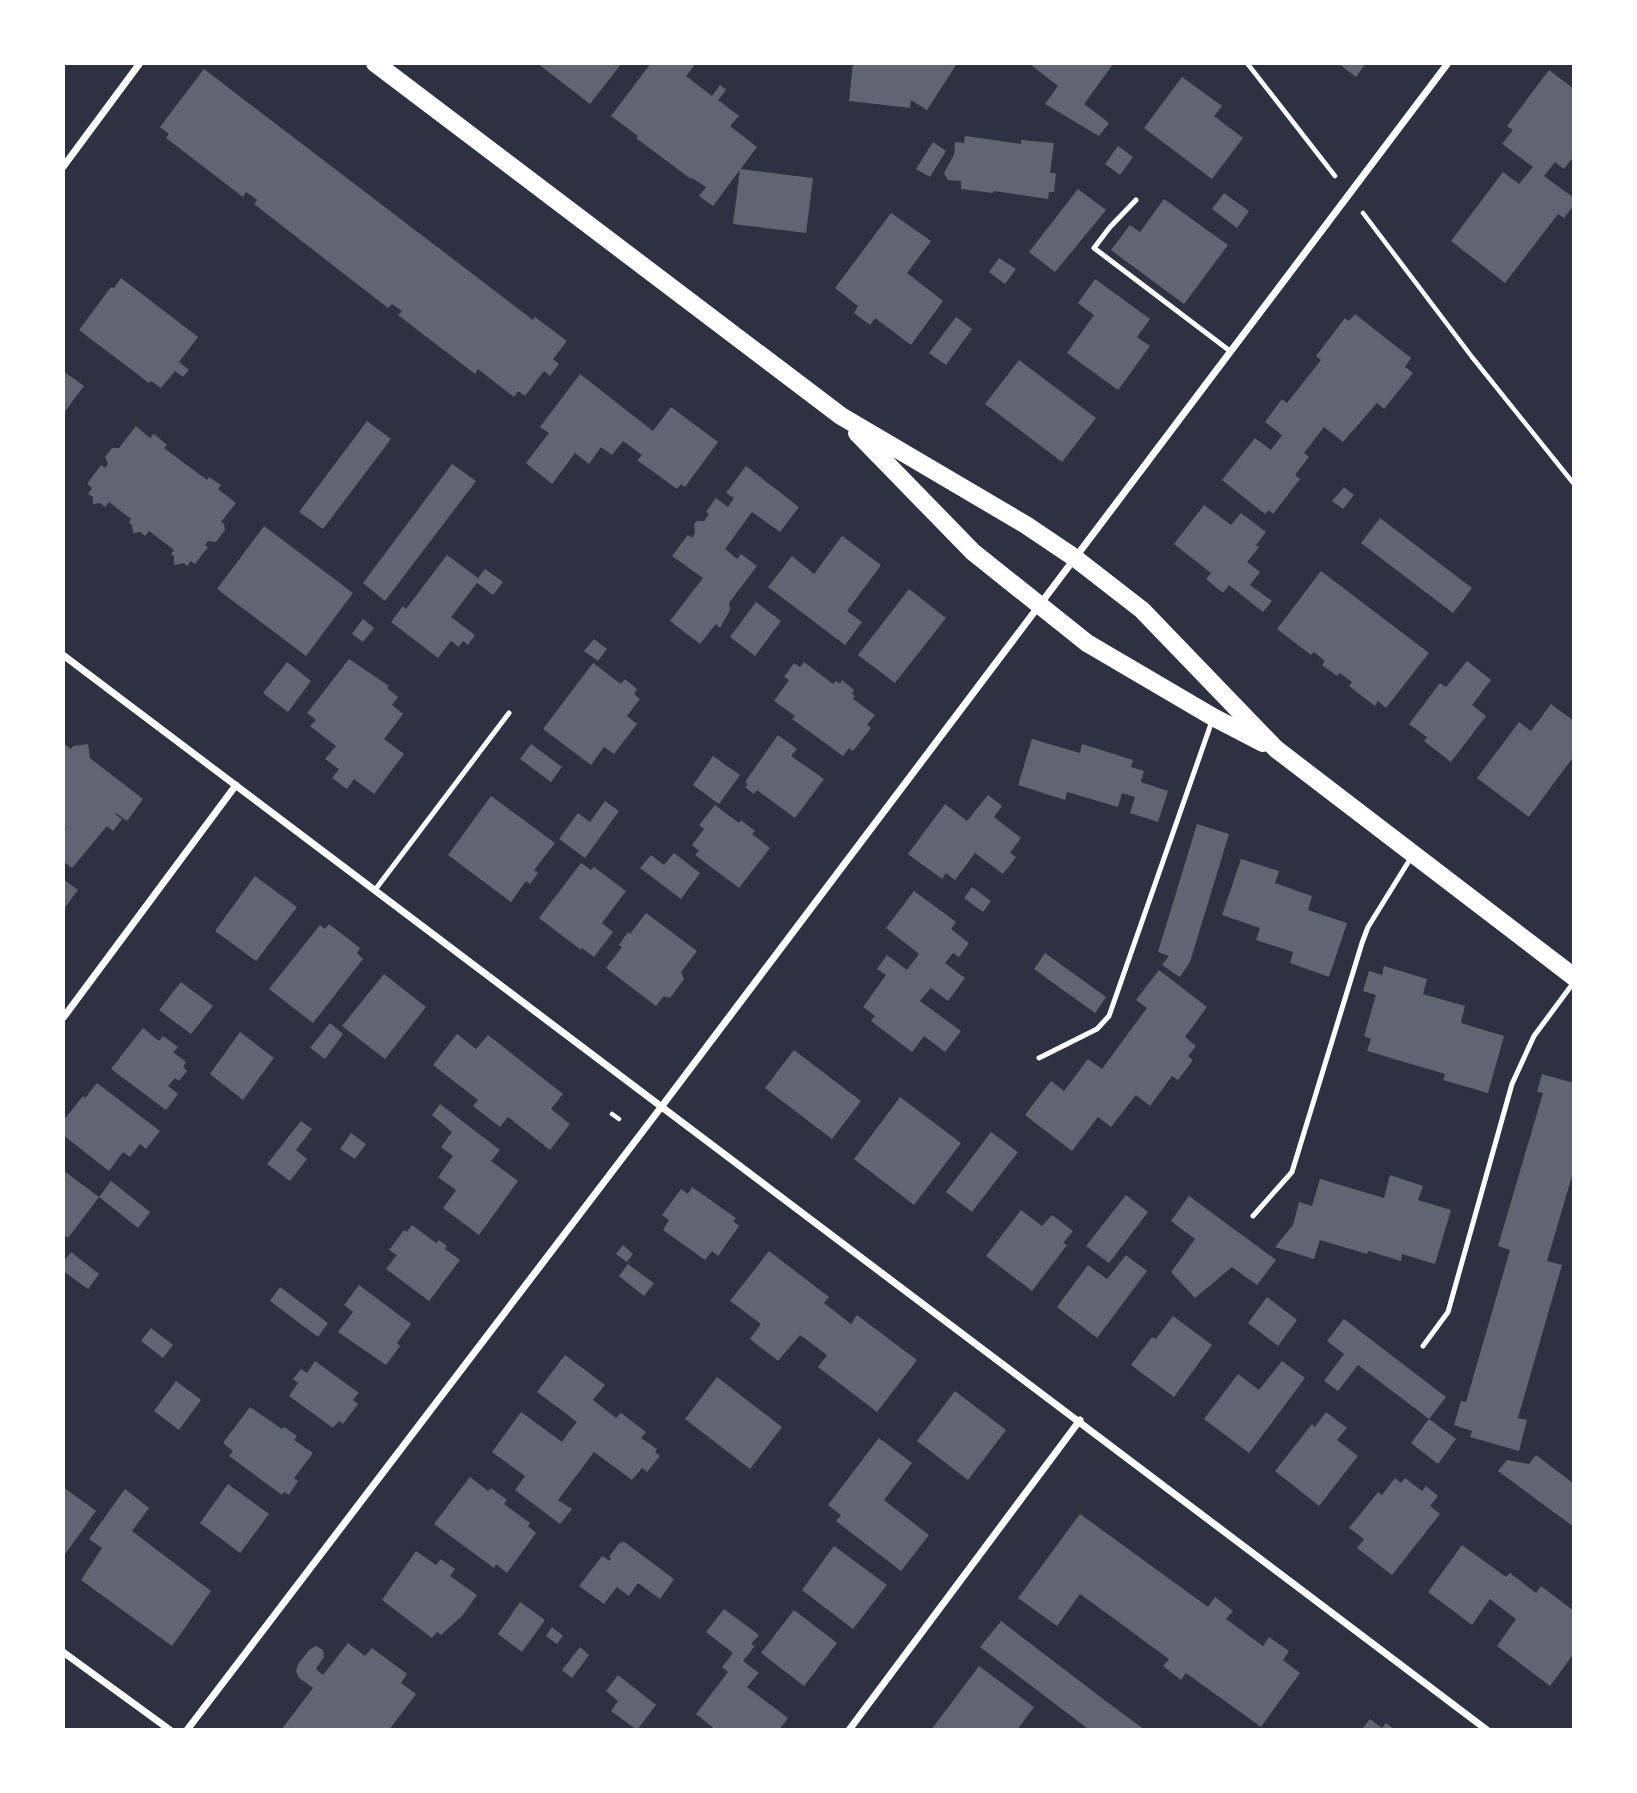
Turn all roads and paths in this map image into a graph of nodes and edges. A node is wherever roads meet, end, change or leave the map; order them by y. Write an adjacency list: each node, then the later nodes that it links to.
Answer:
1 (140, 63): 5 (street)
2 (376, 63): 9 (main road)
3 (1247, 63): 6 (path)
4 (1448, 63): 6 (street)
5 (63, 167)
6 (1348, 193): 8 (street); 10 (path)
7 (1136, 200): 8 (lane)
8 (1230, 351): 11 (street)
9 (841, 416): 11 (main road); 12 (main road)
10 (1574, 484)
11 (1075, 558): 12 (street); 16 (main road)
12 (1039, 606): 15 (main road); 23 (street)
13 (63, 655): 17 (street)
14 (509, 713): 19 (lane)
15 (1213, 717): 16 (main road); 22 (lane)
16 (1276, 749): 18 (main road)
17 (236, 785): 19 (street); 21 (street)
18 (1414, 854): 20 (main road); 26 (lane)
19 (375, 890): 23 (street)
20 (1574, 979): 27 (lane)
21 (63, 1018)
22 (1039, 1058)
23 (662, 1106): 28 (street); 31 (street)
24 (612, 1114): 25 (path)
25 (619, 1119)
26 (1253, 1216)
27 (1423, 1346)
28 (1080, 1420): 32 (street); 33 (street)
29 (63, 1652): 30 (street)
30 (170, 1730)
31 (187, 1730)
32 (849, 1730)
33 (1488, 1730)

